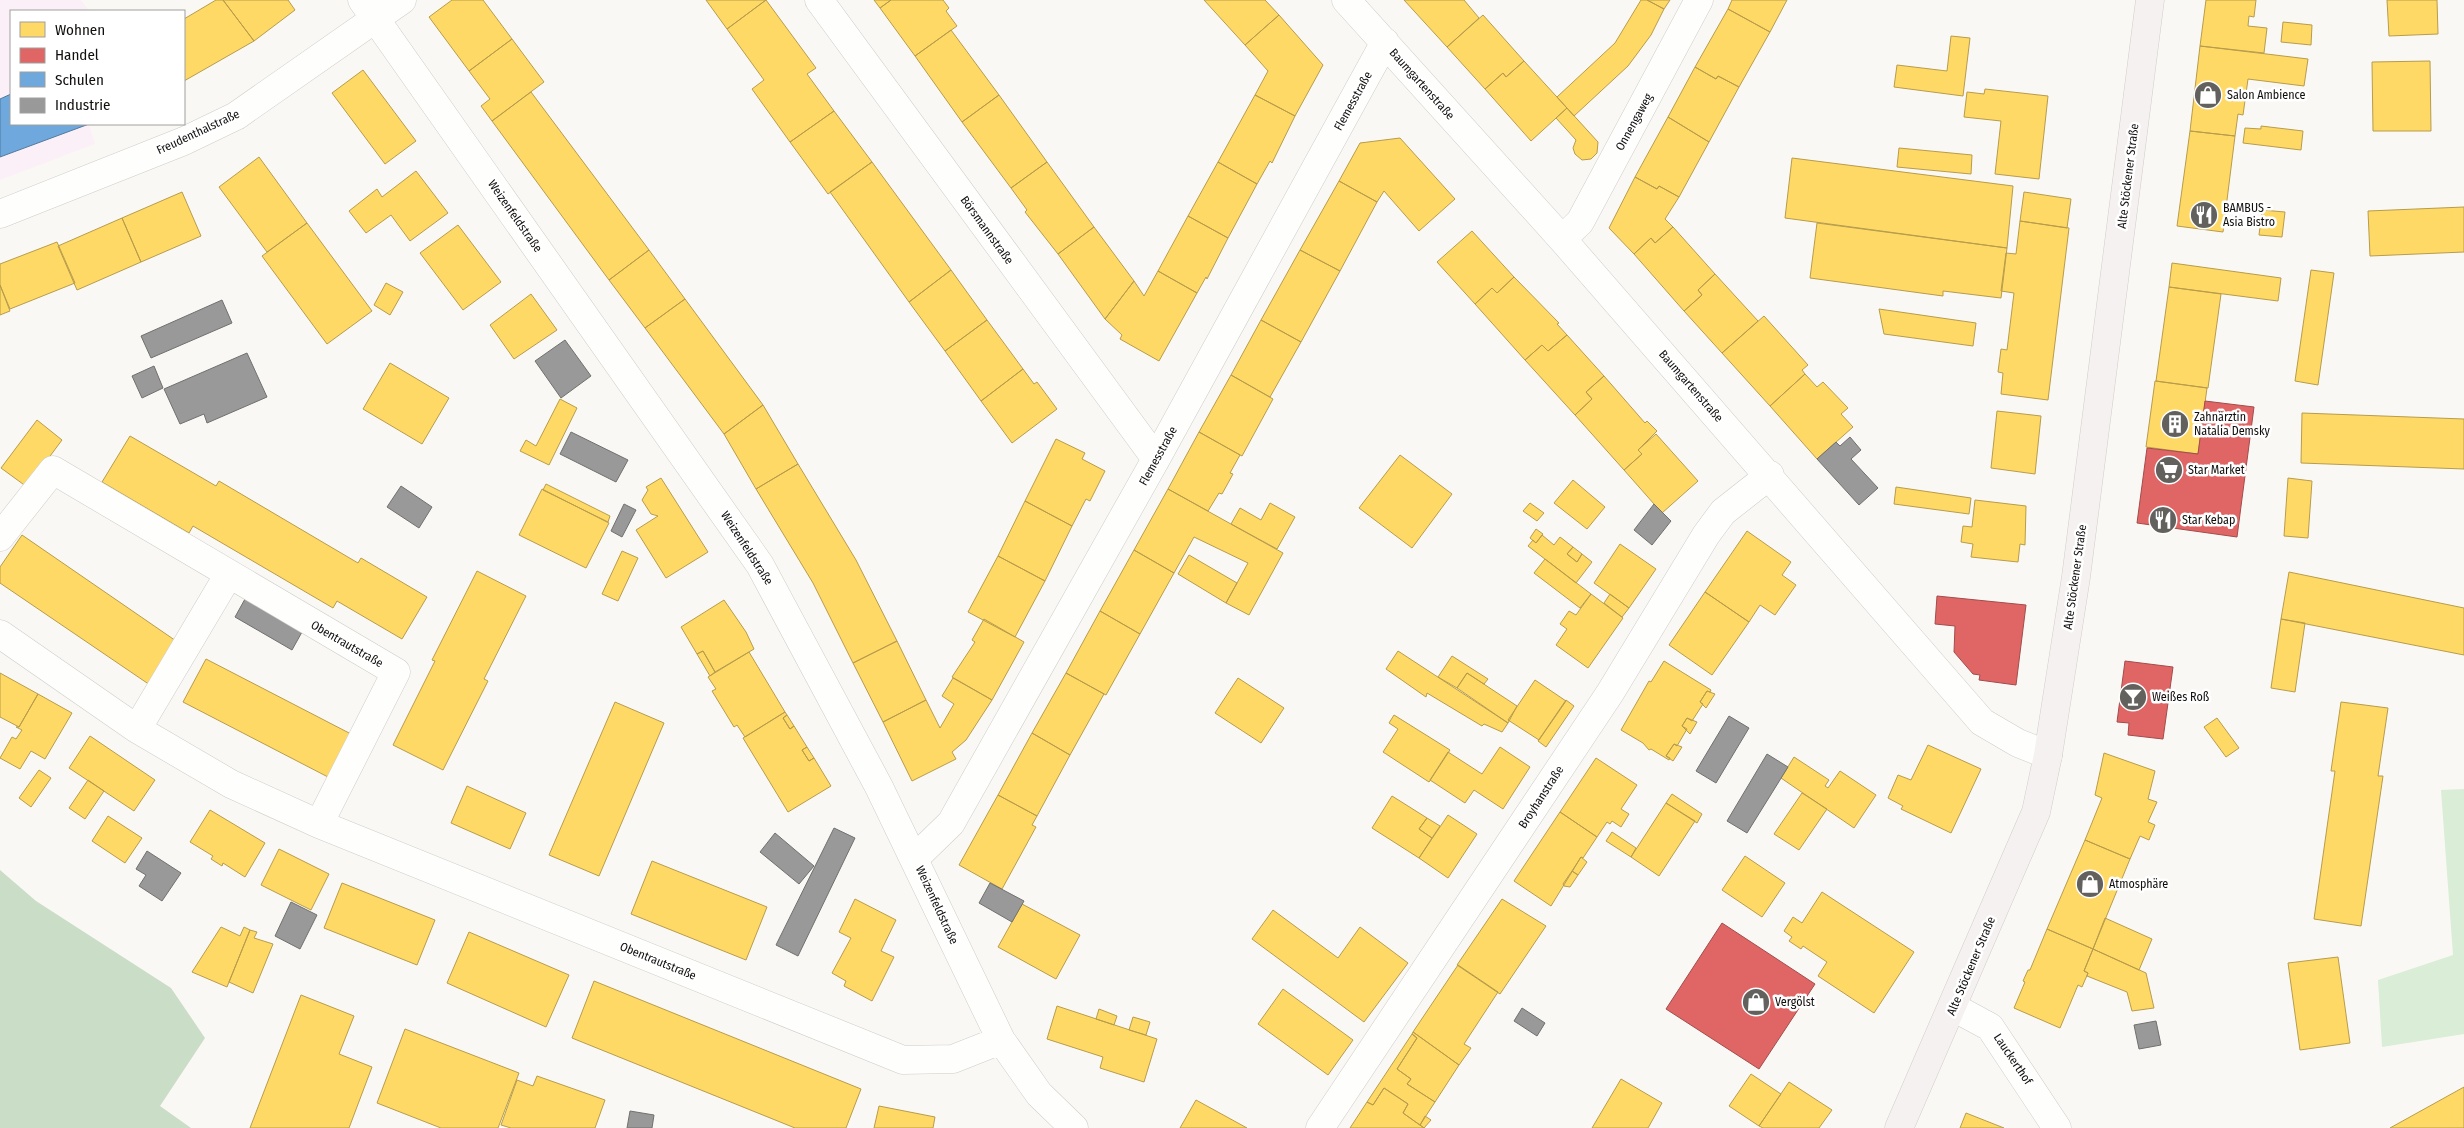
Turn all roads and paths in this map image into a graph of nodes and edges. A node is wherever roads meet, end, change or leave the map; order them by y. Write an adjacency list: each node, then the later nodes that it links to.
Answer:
1 (402, 0): 6 (street, Freudenthalstraße)
2 (819, 0): 10 (street, Börsmannstraße)
3 (1346, 0): 7 (street, Baumgartenstraße)
4 (1699, 0): 9 (street, Onnengaweg)
5 (2150, 0): 16 (street, Alte Stöckener Straße)
6 (369, 10): 8 (street, Freudenthalstraße); 18 (street, Weizenfeldstraße)
7 (1385, 42): 9 (street, Baumgartenstraße); 10 (street, Flemesstraße)
8 (0, 214)
9 (1562, 239): 11 (street, Baumgartenstraße)
10 (1156, 459): 18 (street, Flemesstraße)
11 (1770, 476): 16 (street, Baumgartenstraße); 22 (street, Broyhanstraße)
12 (0, 537): 13 (street, Obentrautstraße)
13 (228, 574): 15 (street); 17 (street, Obentrautstraße)
14 (0, 634): 15 (street, Obentrautstraße)
15 (137, 729): 17 (street, Obentrautstraße)
16 (2048, 755): 19 (street, Alte Stöckener Straße)
17 (319, 824): 20 (street, Obentrautstraße)
18 (915, 858): 20 (street, Weizenfeldstraße)
19 (1953, 1007): 23 (street, Alte Stöckener Straße); 24 (street, Lauckerthof)
20 (1001, 1040): 21 (street, Weizenfeldstraße)
21 (1074, 1128)
22 (1320, 1128)
23 (1899, 1128)
24 (2057, 1128)

